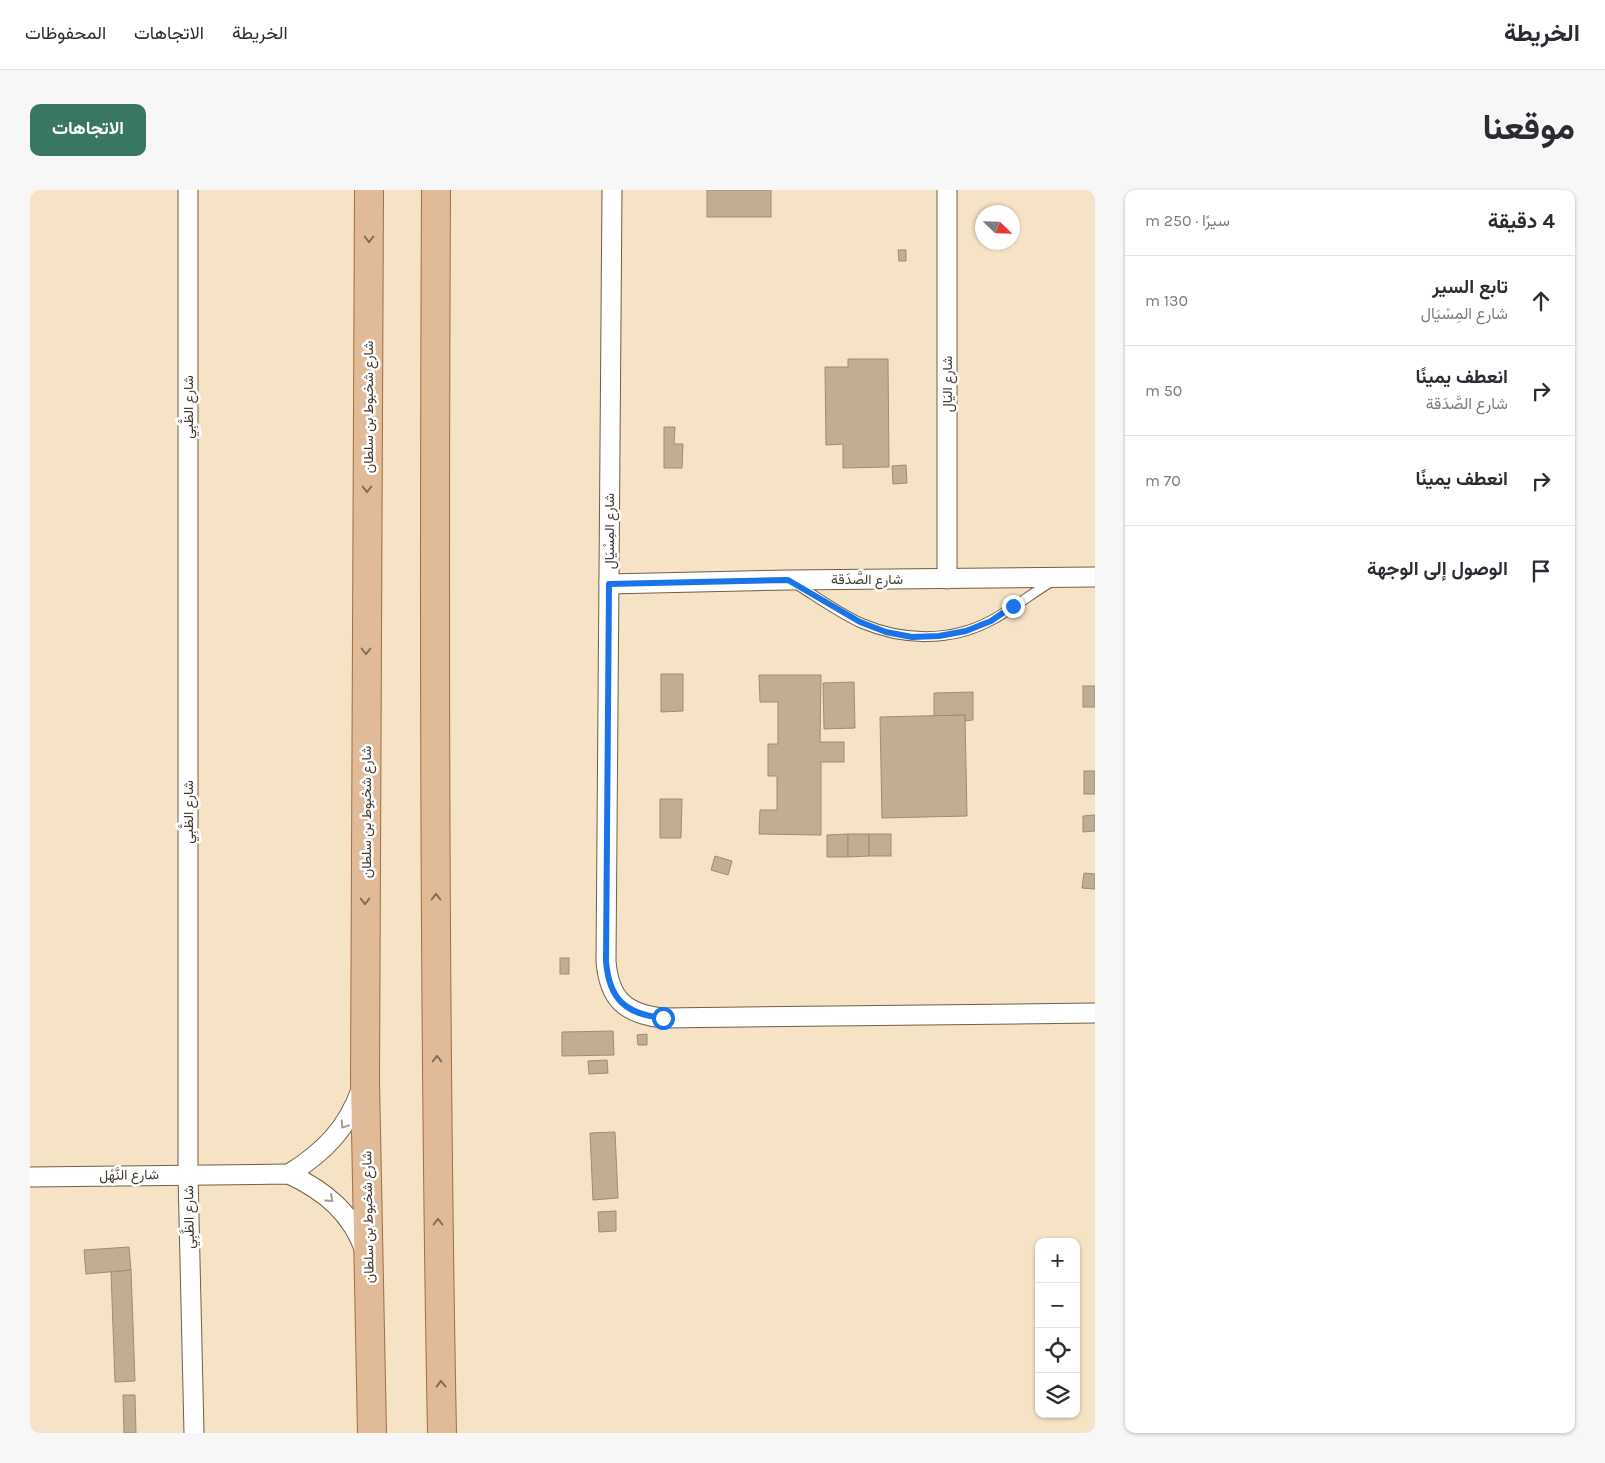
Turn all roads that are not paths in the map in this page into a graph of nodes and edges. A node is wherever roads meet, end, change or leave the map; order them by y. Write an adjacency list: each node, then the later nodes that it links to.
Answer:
1 (188, 190): 13 (street, شارع الظَّبِي)
2 (369, 190): 12 (main road, شارع شخبوط بن سلطان, one-way to 12)
3 (436, 190): 19 (main road, one-way to 3)
4 (612, 190): 10 (street, شارع المِسْيَال)
5 (947, 190): 8 (street, شارع اليَال)
6 (1057, 577): 7 (street, شارع الصَّدَقة); 8 (street, شارع الصَّدَقة); 9 (lane)
7 (1095, 577)
8 (947, 578): 9 (street, شارع الصَّدَقة)
9 (788, 580): 10 (street, شارع الصَّدَقة)
10 (609, 584): 11 (street, شارع المِسْيَال)
11 (1095, 1013)
12 (364, 1081): 14 (street, one-way to 14); 16 (main road, شارع شخبوط بن سلطان)
13 (188, 1174): 14 (street, شارع النَّهْل); 15 (street, شارع النَّهْل); 17 (street, شارع الظَّبِي)
14 (289, 1174): 16 (street, شارع النَّهْل, one-way to 16)
15 (30, 1177)
16 (369, 1264): 18 (main road, شارع شخبوط بن سلطان)
17 (194, 1433)
18 (372, 1433)
19 (442, 1433)

